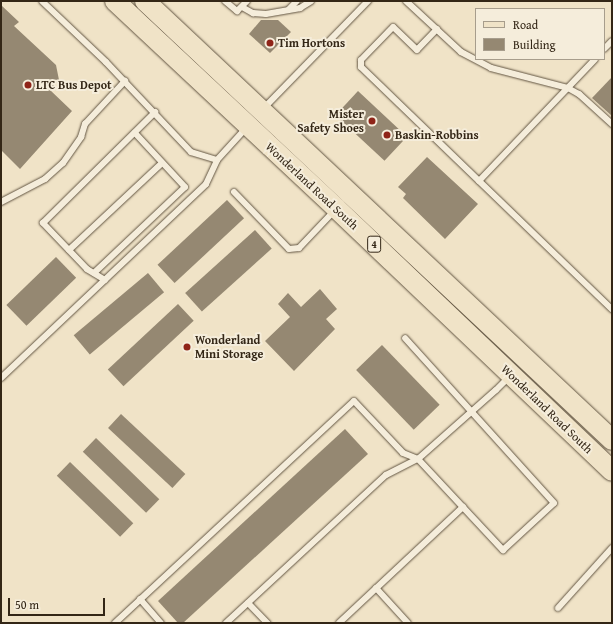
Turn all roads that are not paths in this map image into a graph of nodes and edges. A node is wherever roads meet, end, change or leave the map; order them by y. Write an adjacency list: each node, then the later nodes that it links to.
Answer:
1 (42, 1): 16 (lane)
2 (115, 1): 19 (main road, Wonderland Road South / 4)
3 (145, 1): 19 (main road, Wonderland Road South / 4)
4 (225, 1): 10 (lane)
5 (247, 1): 10 (lane)
6 (297, 1): 11 (lane)
7 (311, 1): 11 (lane)
8 (368, 1): 19 (lane)
9 (406, 1): 12 (lane)
10 (242, 6): 11 (lane)
11 (289, 9)
12 (437, 29): 13 (lane); 24 (lane)
13 (475, 59)
14 (476, 60): 17 (lane)
15 (594, 60): 17 (lane)
16 (125, 81): 18 (lane); 26 (lane)
17 (568, 88): 20 (lane); 24 (lane)
18 (155, 112): 21 (lane); 22 (lane)
19 (255, 119): 22 (lane); 27 (main road, Wonderland Road South / 4); 36 (main road, Wonderland Road South / 4)
20 (612, 124)
21 (135, 133): 23 (lane); 28 (lane)
22 (217, 160): 30 (lane)
23 (162, 163): 28 (lane); 29 (lane)
24 (479, 181): 31 (lane)
25 (234, 192): 27 (lane)
26 (1, 202)
27 (336, 208): 33 (main road, Wonderland Road South / 4)
28 (69, 250): 29 (lane)
29 (94, 273): 30 (lane)
30 (105, 280): 34 (lane)
31 (612, 309)
32 (405, 338): 35 (lane)
33 (511, 375): 35 (lane); 38 (main road, Wonderland Road South / 4)
34 (1, 378)
35 (473, 411): 37 (lane); 39 (lane)
36 (612, 440)
37 (418, 459): 39 (lane); 42 (lane); 43 (lane)
38 (612, 471)
39 (463, 507): 41 (lane)
40 (612, 548): 44 (lane)
41 (376, 588): 49 (lane); 50 (lane)
42 (140, 599): 45 (lane); 46 (lane)
43 (248, 603): 47 (lane); 48 (lane)
44 (558, 608)
45 (115, 623)
46 (161, 623)
47 (226, 623)
48 (268, 623)
49 (339, 623)
50 (408, 623)

